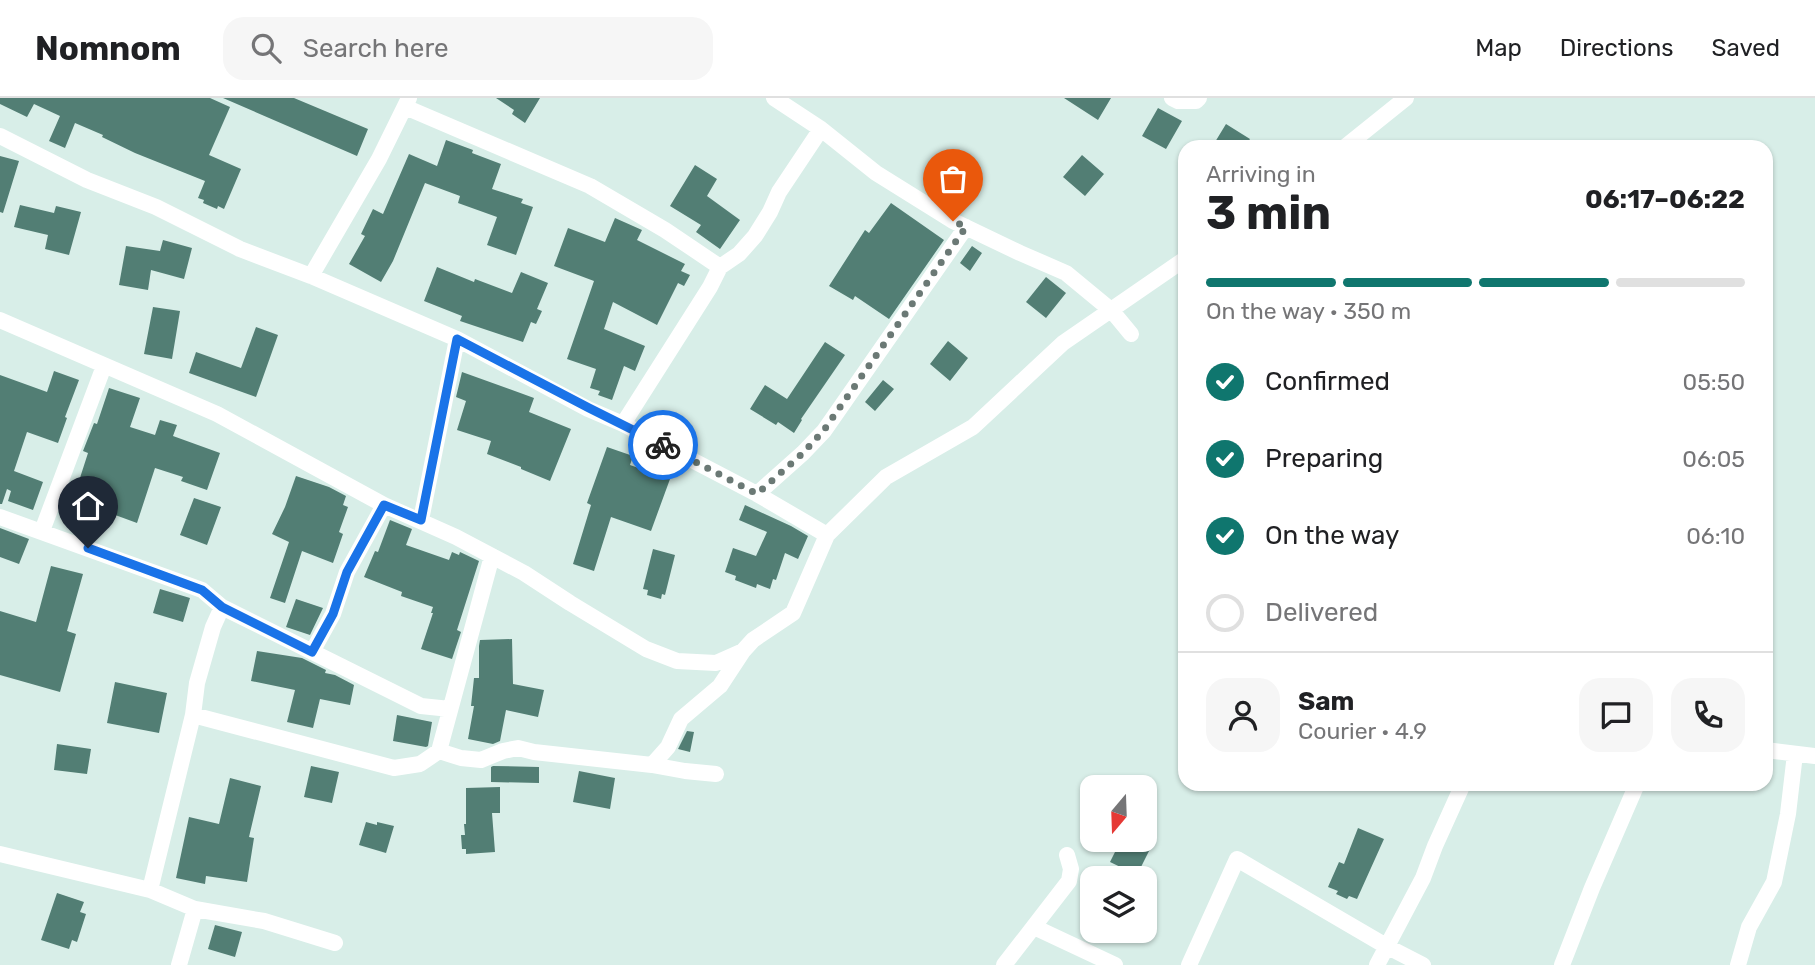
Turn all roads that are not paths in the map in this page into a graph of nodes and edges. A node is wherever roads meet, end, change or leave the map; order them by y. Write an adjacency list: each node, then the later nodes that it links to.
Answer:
1 (774, 98): 6 (street)
2 (1172, 98): 3 (street)
3 (1199, 98)
4 (1406, 98): 8 (street)
5 (407, 102): 11 (street); 12 (street)
6 (821, 129): 9 (street); 11 (street)
7 (0, 136): 12 (street)
8 (1354, 140)
9 (966, 227): 13 (street); 19 (street)
10 (1178, 264): 13 (street)
11 (720, 267): 18 (street)
12 (311, 276): 16 (street)
13 (1112, 311): 15 (street); 24 (street)
14 (0, 320): 17 (street)
15 (1131, 334)
16 (457, 339): 18 (street); 22 (street)
17 (104, 366): 20 (street); 23 (street)
18 (623, 424): 19 (street)
19 (757, 494): 24 (street)
20 (384, 505): 22 (street); 28 (street)
21 (0, 517): 23 (street)
22 (421, 520): 25 (street)
23 (42, 531): 26 (street)
24 (827, 535): 27 (street)
25 (492, 556): 27 (street); 29 (street)
26 (222, 607): 28 (street); 30 (street)
27 (743, 651): 35 (street)
28 (312, 652): 29 (street)
29 (450, 709): 31 (street)
30 (193, 715): 31 (street); 41 (street)
31 (439, 751): 35 (street)
32 (1773, 751): 33 (street)
33 (1795, 754): 34 (street); 53 (street)
34 (1815, 756)
35 (652, 765): 36 (street)
36 (716, 774)
37 (1460, 791): 45 (street)
38 (1634, 791): 52 (street)
39 (1, 855): 41 (street)
40 (1067, 855): 43 (street)
41 (150, 890): 42 (street)
42 (195, 909): 44 (street); 46 (street)
43 (1034, 927): 47 (street); 48 (street)
44 (335, 943)
45 (1386, 946): 49 (street); 50 (street); 51 (street)
46 (179, 965)
47 (1004, 965)
48 (1115, 965)
49 (1189, 965)
50 (1377, 965)
51 (1423, 965)
52 (1562, 965)
53 (1738, 965)

